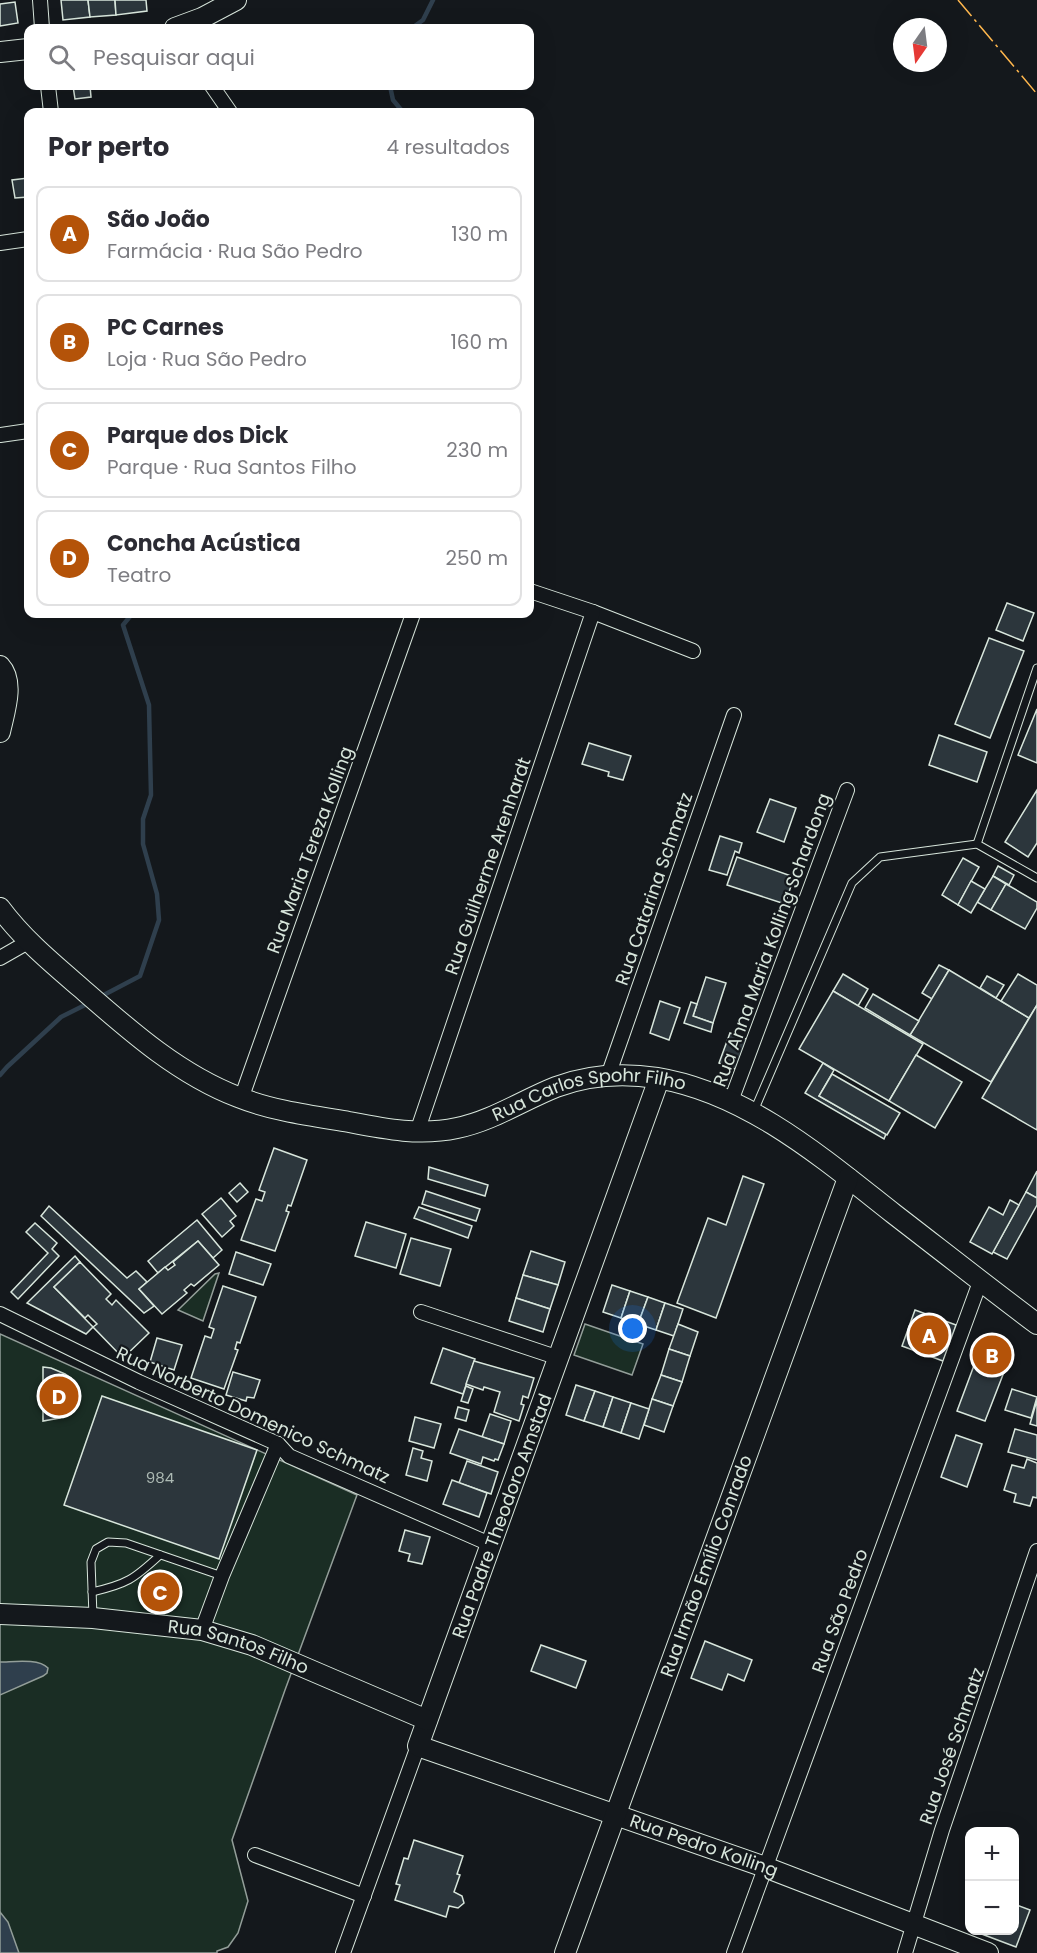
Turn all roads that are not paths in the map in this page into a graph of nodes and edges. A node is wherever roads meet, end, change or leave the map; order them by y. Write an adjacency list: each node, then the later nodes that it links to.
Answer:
1 (40, 0): 3 (street)
2 (236, 0): 4 (street)
3 (42, 24)
4 (188, 24)
5 (24, 49): 6 (street)
6 (0, 52)
7 (48, 90): 9 (street)
8 (215, 90): 10 (street)
9 (51, 108)
10 (227, 108)
11 (24, 240): 12 (street)
12 (0, 243)
13 (24, 432): 14 (street)
14 (0, 435)
15 (534, 592): 16 (street)
16 (592, 612): 18 (street); 34 (street, Rua Guilherme Arenhardt)
17 (412, 618): 31 (street, Rua Maria Tereza Kolling)
18 (693, 651)
19 (0, 666): 22 (street)
20 (1037, 668): 24 (lane)
21 (734, 715): 29 (street, Rua Catarina Schmatz)
22 (0, 732)
23 (847, 790): 32 (street, Rua Anna Maria Kolling Schardong)
24 (977, 844): 25 (lane); 33 (lane)
25 (1037, 878)
26 (0, 908): 27 (street, Rua Carlos Spohr Filho)
27 (28, 942): 28 (street); 31 (street, Rua Carlos Spohr Filho)
28 (0, 958)
29 (608, 1076): 30 (street, Rua Carlos Spohr Filho); 34 (street, Rua Carlos Spohr Filho)
30 (659, 1079): 32 (street, Rua Carlos Spohr Filho); 40 (street, Rua Padre Theodoro Amstad)
31 (242, 1099): 34 (street, Rua Carlos Spohr Filho)
32 (731, 1101): 33 (street, Rua Carlos Spohr Filho)
33 (753, 1113): 35 (street, Rua Carlos Spohr Filho)
34 (417, 1132)
35 (848, 1178): 36 (street, Rua Carlos Spohr Filho); 52 (street, Rua Irmão Emílio Conrado)
36 (980, 1282): 39 (street, Rua Carlos Spohr Filho); 54 (street, Rua São Pedro)
37 (421, 1312): 40 (street)
38 (0, 1314): 41 (street, Rua Norberto Domenico Schmatz)
39 (1037, 1324)
40 (559, 1358): 42 (street, Rua Padre Theodoro Amstad)
41 (278, 1443): 42 (street, Rua Norberto Domenico Schmatz); 45 (street)
42 (492, 1545): 50 (street, Rua Padre Theodoro Amstad)
43 (1037, 1551): 56 (street, Rua José Schmatz)
44 (160, 1555): 45 (lane); 46 (lane); 46 (lane)
45 (222, 1576): 49 (street)
46 (92, 1592): 48 (lane)
47 (0, 1614): 48 (street, Rua Santos Filho)
48 (93, 1618): 49 (street, Rua Santos Filho)
49 (202, 1630): 50 (street, Rua Santos Filho)
50 (427, 1720): 51 (street, Rua Padre Theodoro Amstad)
51 (418, 1746): 52 (street, Rua Pedro Kolling); 55 (street, Rua Padre Theodoro Amstad)
52 (617, 1815): 54 (street, Rua Pedro Kolling); 58 (street, Rua Irmão Emílio Conrado)
53 (255, 1855): 55 (street)
54 (765, 1867): 56 (street, Rua Pedro Kolling); 59 (street, Rua São Pedro)
55 (364, 1896): 57 (street, Rua Padre Theodoro Amstad)
56 (915, 1924): 60 (street, Rua José Schmatz); 61 (street, Rua Pedro Kolling)
57 (343, 1953)
58 (565, 1953)
59 (734, 1953)
60 (904, 1953)
61 (988, 1953)

